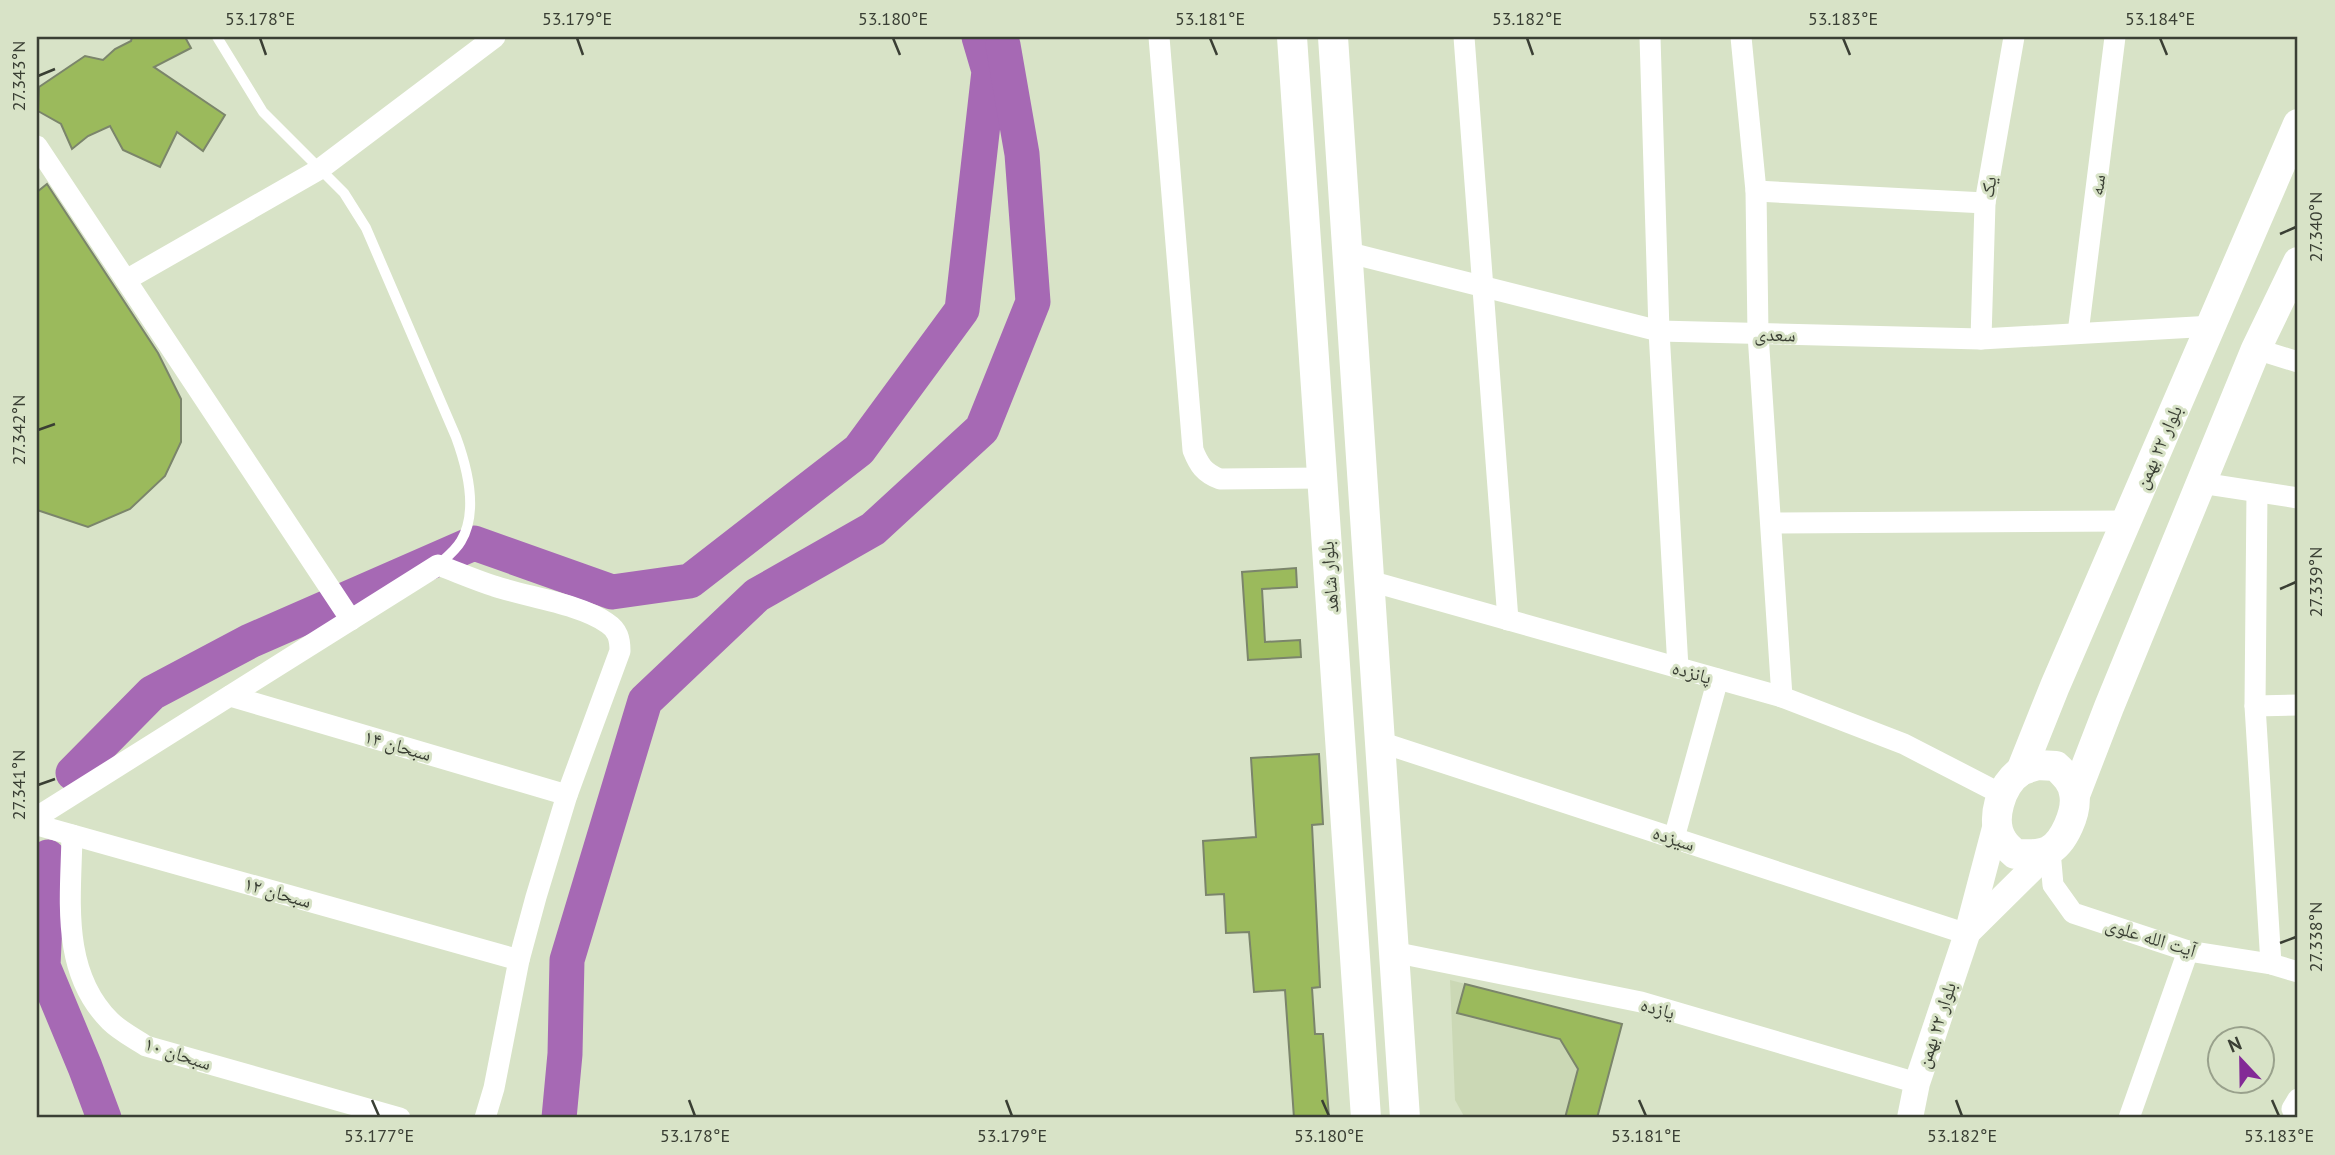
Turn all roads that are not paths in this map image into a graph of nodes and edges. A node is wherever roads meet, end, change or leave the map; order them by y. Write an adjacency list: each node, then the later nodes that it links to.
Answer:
1 (217, 37): 13 (lane)
2 (495, 37): 13 (street)
3 (1159, 37): 27 (street)
4 (1292, 37): 27 (main road, بلوار شاهد)
5 (1333, 37): 16 (main road)
6 (1464, 37): 19 (street)
7 (1650, 37): 21 (street)
8 (1741, 37): 14 (street)
9 (2014, 37): 15 (street, یک)
10 (2115, 37): 22 (street, سه)
11 (2298, 124): 20 (main road, بلوار ۲۲ بهمن)
12 (37, 146): 18 (street)
13 (320, 169): 18 (street); 33 (lane)
14 (1756, 191): 15 (street); 23 (street)
15 (1984, 204): 24 (street, یک)
16 (1346, 252): 19 (street, سعدی); 34 (main road)
17 (2298, 262): 25 (main road)
18 (126, 281): 35 (street)
19 (1482, 286): 21 (street, سعدی); 36 (street)
20 (2213, 326): 22 (street, سعدی); 31 (main road, بلوار ۲۲ بهمن)
21 (1659, 331): 23 (street, سعدی); 37 (street)
22 (2078, 333): 24 (street, سعدی)
23 (1758, 334): 24 (street, سعدی); 32 (street)
24 (1981, 339)
25 (2256, 349): 26 (street); 28 (main road)
26 (2298, 362)
27 (1322, 478): 39 (main road, بلوار شاهد)
28 (2201, 483): 29 (street); 49 (main road)
29 (2257, 492): 30 (street); 44 (street)
30 (2298, 498)
31 (2125, 521): 32 (street); 46 (main road, بلوار ۲۲ بهمن)
32 (1772, 523): 42 (street)
33 (438, 565): 35 (street); 48 (street)
34 (1370, 581): 36 (street, پانزده); 38 (main road)
35 (351, 620): 41 (street)
36 (1508, 620): 37 (street, پانزده)
37 (1678, 668): 40 (street, پانزده)
38 (1376, 675): 39 (main road); 45 (main road)
39 (1336, 679): 65 (main road, بلوار شاهد)
40 (1718, 679): 42 (street, پانزده); 54 (street)
41 (230, 696): 48 (street, سبحان ۱۴); 50 (street)
42 (1783, 697): 47 (street, پانزده)
43 (2298, 705): 44 (street)
44 (2255, 706): 60 (street)
45 (1380, 742): 54 (street, سیزده); 58 (main road)
46 (2021, 771): 47 (main road); 49 (main road)
47 (2003, 794): 51 (main road)
48 (567, 795): 59 (street)
49 (2075, 795): 55 (main road)
50 (37, 817)
51 (1996, 824): 55 (main road); 56 (street, بلوار ۲۲ بهمن)
52 (37, 825): 53 (street, سبحان ۱۲)
53 (72, 835): 59 (street, سبحان ۱۲); 63 (street, سبحان ۱۰)
54 (1674, 838): 56 (street, سیزده)
55 (2050, 850): 56 (street, بلوار ۲۲ بهمن); 57 (street, آیت الله علوی)
56 (1967, 934): 62 (street, بلوار ۲۲ بهمن)
57 (2188, 951): 60 (street, آیت الله علوی); 68 (street)
58 (1393, 952): 62 (street, یازده); 66 (main road)
59 (519, 960): 64 (street)
60 (2271, 964): 61 (street, آیت الله علوی)
61 (2298, 972)
62 (1917, 1083): 67 (street, بلوار ۲۲ بهمن)
63 (400, 1118)
64 (485, 1118)
65 (1366, 1118)
66 (1405, 1118)
67 (1910, 1118)
68 (2129, 1118)

